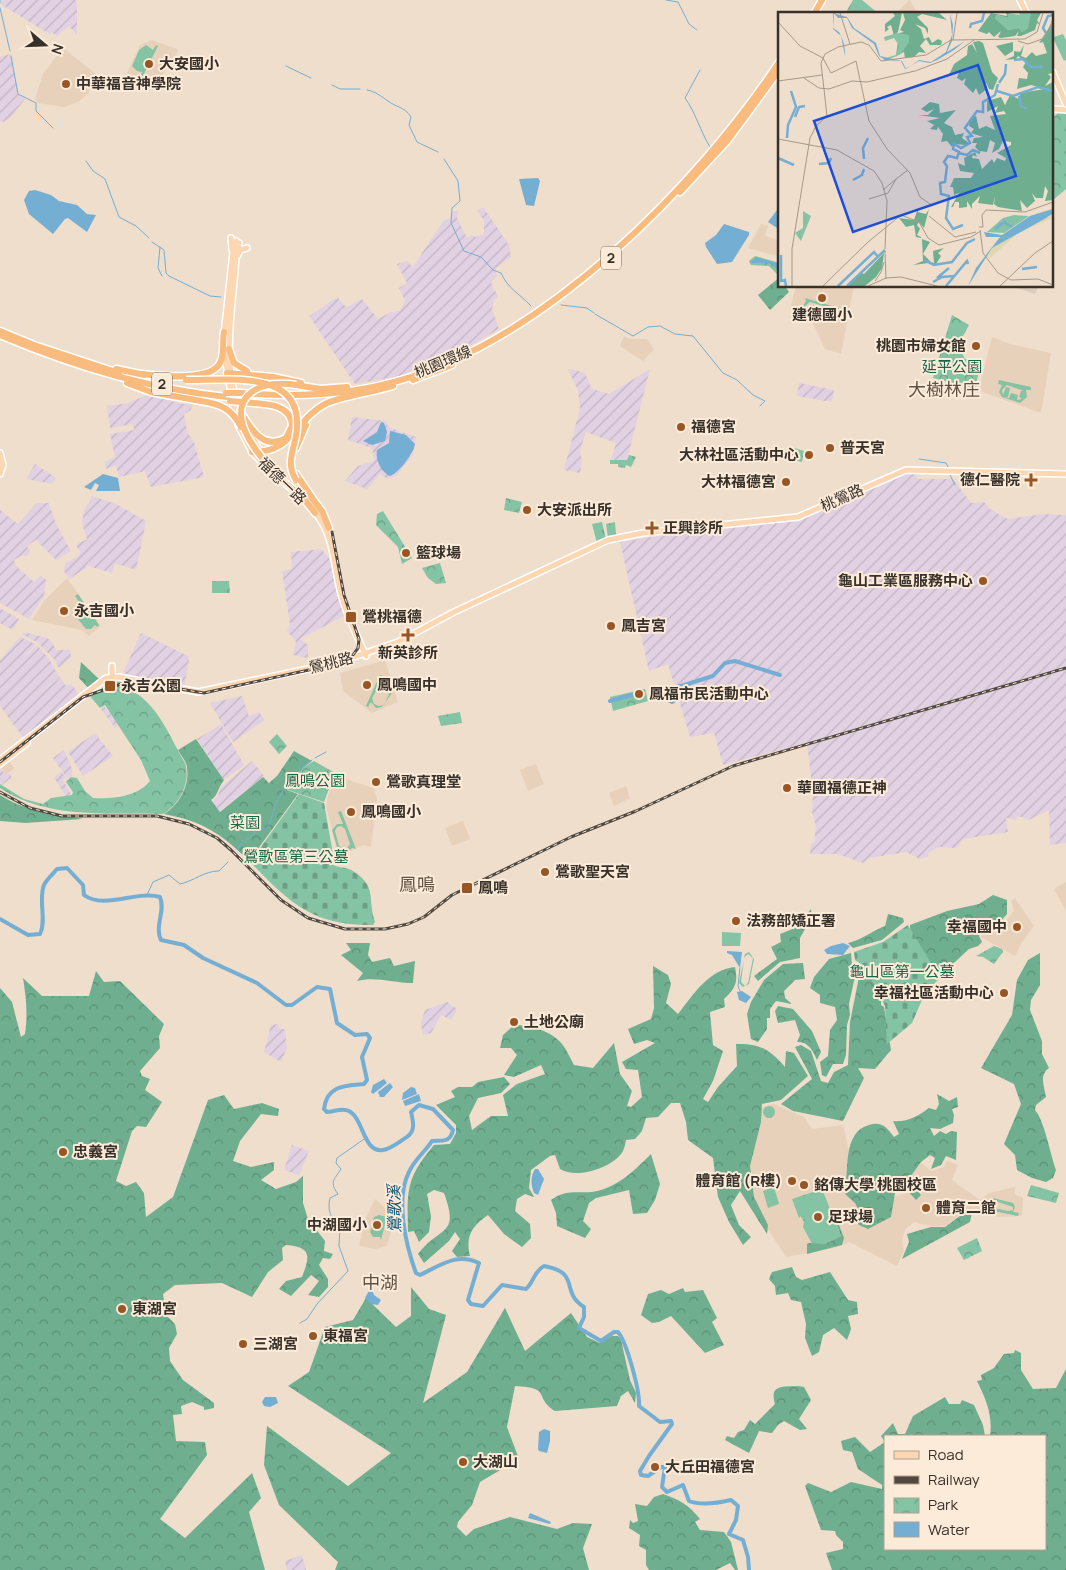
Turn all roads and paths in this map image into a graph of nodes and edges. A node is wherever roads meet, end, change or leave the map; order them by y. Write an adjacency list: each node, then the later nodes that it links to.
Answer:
1 (817, 0): 4 (highway)
2 (822, 0): 5 (highway)
3 (1020, 0): 6 (main road)
4 (810, 12)
5 (815, 12)
6 (1026, 12)
7 (778, 64): 26 (highway, 桃園環線 / 2)
8 (778, 72): 26 (highway, 桃園環線 / 2)
9 (1054, 76): 10 (main road)
10 (1066, 104)
11 (1054, 109): 12 (main road)
12 (1066, 110)
13 (247, 248): 14 (main road)
14 (235, 270): 16 (main road, 福德一路); 18 (main road, 福德一路)
15 (0, 331): 19 (highway, 桃園環線 / 2)
16 (224, 332): 20 (main road, 福德一路); 22 (highway)
17 (0, 336): 21 (highway, 桃園環線 / 2)
18 (229, 349): 20 (main road, 福德一路); 23 (highway)
19 (100, 366): 22 (highway); 27 (highway, 桃園環線 / 2)
20 (229, 373): 23 (highway); 29 (main road, 福德一路); 30 (main road, 福德一路)
21 (105, 374): 24 (highway); 27 (highway, 桃園環線 / 2)
22 (143, 374): 39 (highway, bridge)
23 (263, 376): 25 (highway)
24 (130, 384): 27 (highway); 38 (highway, bridge)
25 (334, 388): 26 (highway); 38 (highway, bridge)
26 (347, 393): 28 (highway, 桃園環線 / 2); 32 (highway); 39 (highway)
27 (228, 397): 28 (highway, 桃園環線 / 2)
28 (240, 398): 29 (highway)
29 (243, 416): 32 (main road, 福德一路)
30 (252, 452): 32 (highway); 34 (main road, 福德一路)
31 (0, 453): 36 (main road)
32 (262, 454): 34 (main road); 41 (main road, 福德一路)
33 (0, 459): 35 (main road)
34 (258, 459): 40 (main road, 福德一路)
35 (0, 470)
36 (0, 474)
37 (1066, 474): 42 (main road, 桃鶯路)
38 (276, 475): 40 (highway)
39 (313, 499): 41 (highway)
40 (315, 513): 43 (main road, 福德一路)
41 (329, 528): 43 (main road, 福德一路)
42 (454, 612): 43 (main road, 鶯桃路)
43 (367, 655): 45 (main road, 鶯桃路); 47 (main road, 鶯桃路)
44 (112, 666): 45 (main road)
45 (112, 677): 46 (main road)
46 (0, 760)
47 (0, 764)

